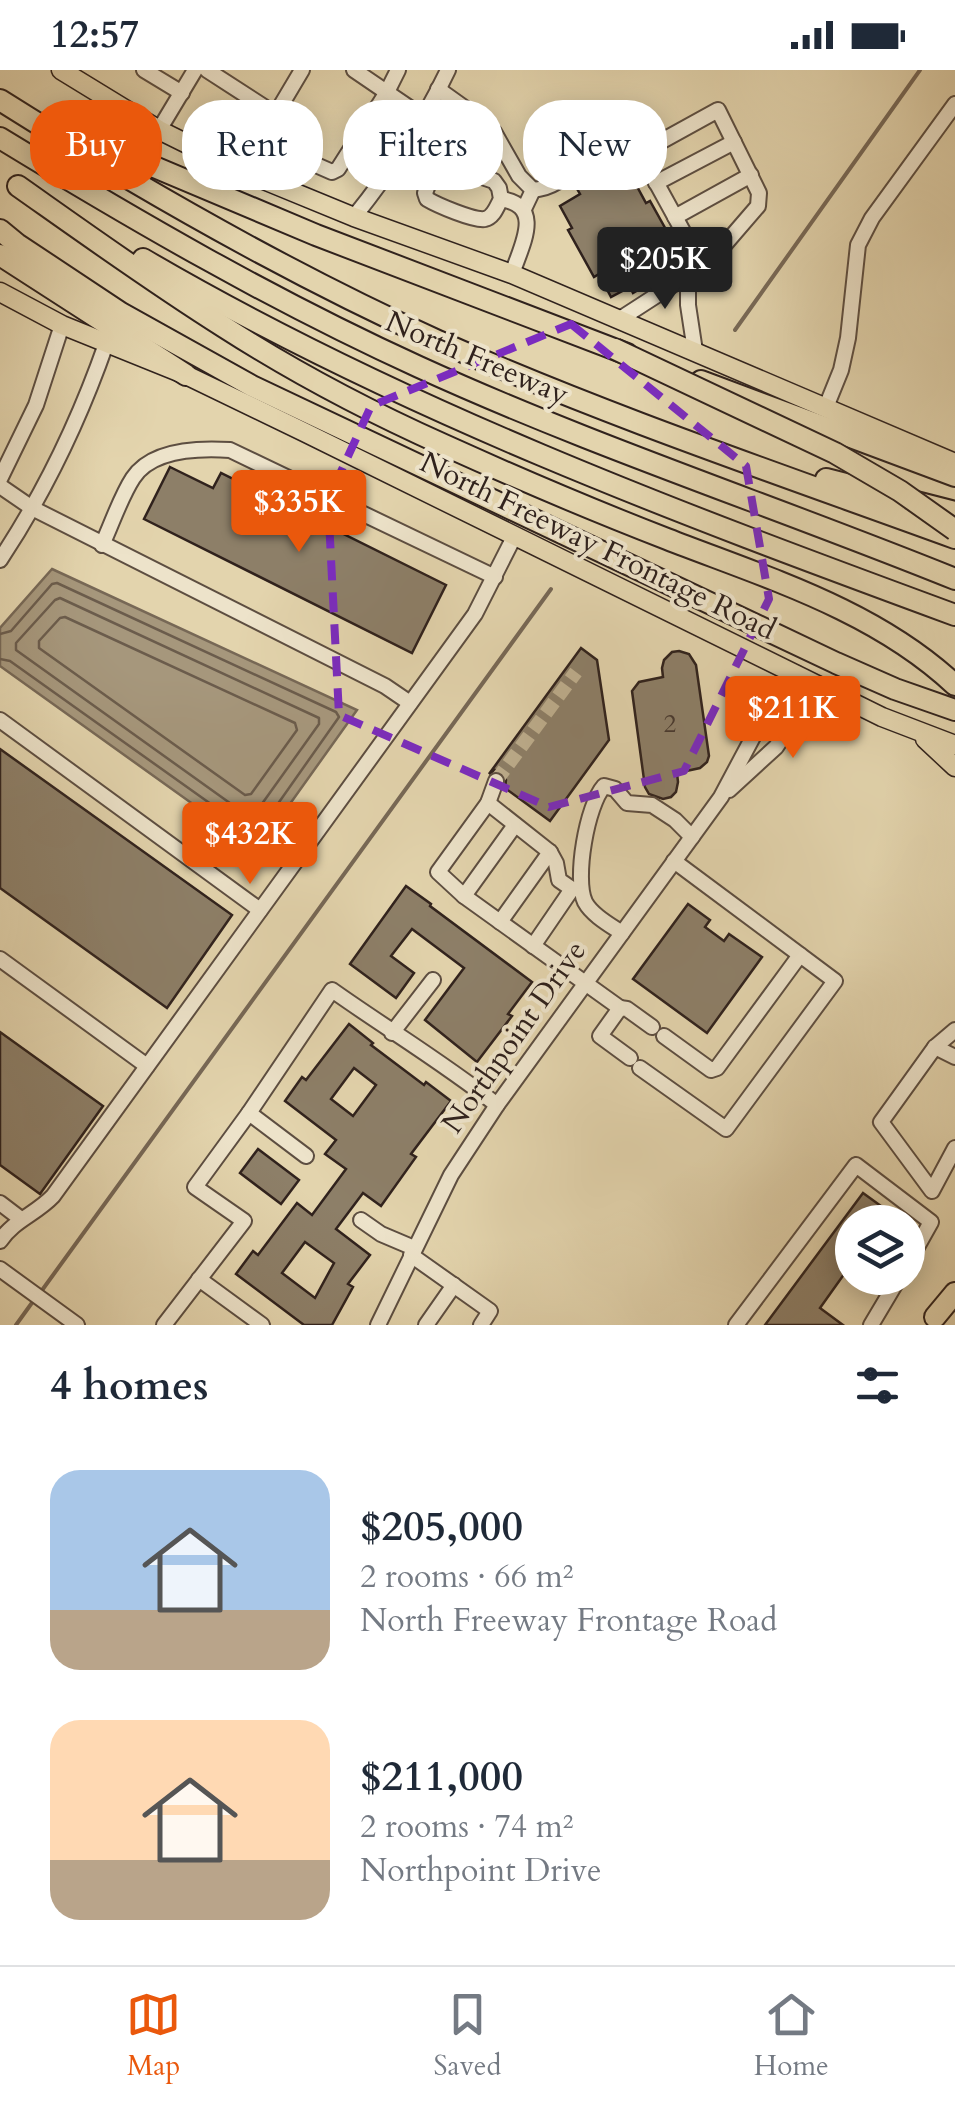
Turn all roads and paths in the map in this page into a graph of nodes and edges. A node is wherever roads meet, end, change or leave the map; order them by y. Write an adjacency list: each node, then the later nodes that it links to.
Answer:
1 (62, 70): 13 (main road)
2 (144, 70): 11 (street)
3 (195, 70): 11 (street)
4 (207, 70): 14 (street)
5 (302, 70): 15 (street)
6 (354, 70): 10 (street)
7 (398, 70): 10 (street)
8 (448, 70): 9 (street)
9 (438, 89): 17 (street); 27 (street)
10 (387, 92): 16 (street); 23 (street)
11 (182, 93): 19 (street)
12 (0, 99): 46 (highway); 50 (highway, North Freeway)
13 (110, 100)
14 (253, 100)
15 (284, 100)
16 (398, 100)
17 (432, 100)
18 (955, 104): 49 (street)
19 (162, 125)
20 (0, 138): 62 (highway, North Freeway)
21 (667, 138): 22 (street)
22 (734, 142): 24 (street); 25 (street)
23 (323, 168)
24 (751, 176): 37 (street); 40 (street)
25 (667, 177)
26 (9, 180): 63 (highway, North Freeway); 66 (highway)
27 (523, 180)
28 (288, 190): 36 (main road)
29 (376, 190): 36 (street)
30 (426, 190): 34 (street)
31 (499, 190): 34 (street)
32 (533, 190): 35 (street)
33 (660, 190): 37 (street)
34 (501, 199): 35 (street)
35 (524, 209): 41 (street)
36 (354, 217): 41 (main road)
37 (675, 218): 40 (street)
38 (0, 230): 68 (highway)
39 (0, 255): 48 (highway)
40 (695, 270): 43 (street); 47 (street)
41 (512, 274): 43 (main road)
42 (0, 292): 44 (main road, North Freeway Frontage Road)
43 (620, 319): 47 (main road)
44 (62, 326): 45 (main road, North Freeway Frontage Road); 53 (street)
45 (106, 344): 48 (main road, North Freeway Frontage Road); 54 (street)
46 (616, 350): 52 (highway, bridge); 56 (highway, bridge)
47 (695, 351): 49 (main road)
48 (186, 375): 57 (main road, North Freeway Frontage Road)
49 (826, 407): 51 (main road)
50 (708, 449): 55 (highway); 58 (highway, North Freeway)
51 (955, 463)
52 (955, 476)
53 (0, 483): 54 (street)
54 (32, 508): 59 (street); 60 (street)
55 (955, 512)
56 (955, 530)
57 (514, 536): 61 (street); 64 (main road, North Freeway Frontage Road)
58 (955, 538)
59 (102, 545): 61 (street); 67 (street)
60 (0, 560)
61 (495, 578): 67 (street)
62 (955, 578)
63 (955, 615)
64 (796, 673): 65 (main road, North Freeway Frontage Road); 74 (street, Northpoint Drive)
65 (818, 684): 70 (main road, North Freeway Frontage Road); 74 (street, Northpoint Drive)
66 (955, 685)
67 (410, 703): 82 (street)
68 (955, 710)
69 (0, 720): 82 (street)
70 (917, 732): 71 (main road, North Freeway Frontage Road); 72 (main road)
71 (955, 745)
72 (955, 767)
73 (496, 781): 75 (street)
74 (721, 798): 77 (street, Northpoint Drive)
75 (488, 803): 76 (street); 81 (street)
76 (515, 825): 78 (street); 81 (street)
77 (692, 837): 79 (street, Northpoint Drive); 80 (street)
78 (550, 852): 80 (street); 83 (street)
79 (674, 862): 84 (street, Northpoint Drive); 86 (street)
80 (577, 889): 84 (street); 85 (street)
81 (464, 896): 83 (street)
82 (260, 910): 95 (street)
83 (500, 922): 85 (street)
84 (622, 933): 89 (street, Northpoint Drive)
85 (533, 946): 89 (street)
86 (800, 955): 90 (street); 90 (street)
87 (0, 959): 95 (street)
88 (434, 980): 92 (street)
89 (585, 984): 90 (street); 96 (street, Northpoint Drive)
90 (620, 1008)
91 (955, 1030): 93 (street)
92 (392, 1033): 96 (street); 97 (street)
93 (934, 1047): 94 (street); 98 (street)
94 (955, 1058)
95 (147, 1066): 102 (street)
96 (496, 1105): 105 (street, Northpoint Drive)
97 (249, 1113): 99 (street); 107 (street)
98 (955, 1148)
99 (306, 1156)
100 (0, 1203): 102 (street)
101 (909, 1205): 119 (street)
102 (21, 1218): 104 (street)
103 (361, 1220): 105 (street)
104 (0, 1241)
105 (413, 1252): 109 (street); 116 (street, Northpoint Drive)
106 (0, 1269): 113 (street)
107 (199, 1279): 114 (street); 115 (street)
108 (955, 1280): 112 (main road)
109 (454, 1285): 117 (street); 118 (street)
110 (955, 1293): 112 (highway)
111 (889, 1295): 120 (street)
112 (932, 1321)
113 (71, 1322)
114 (164, 1325)
115 (262, 1325)
116 (378, 1325)
117 (426, 1325)
118 (481, 1325)
119 (736, 1325)
120 (871, 1325)

